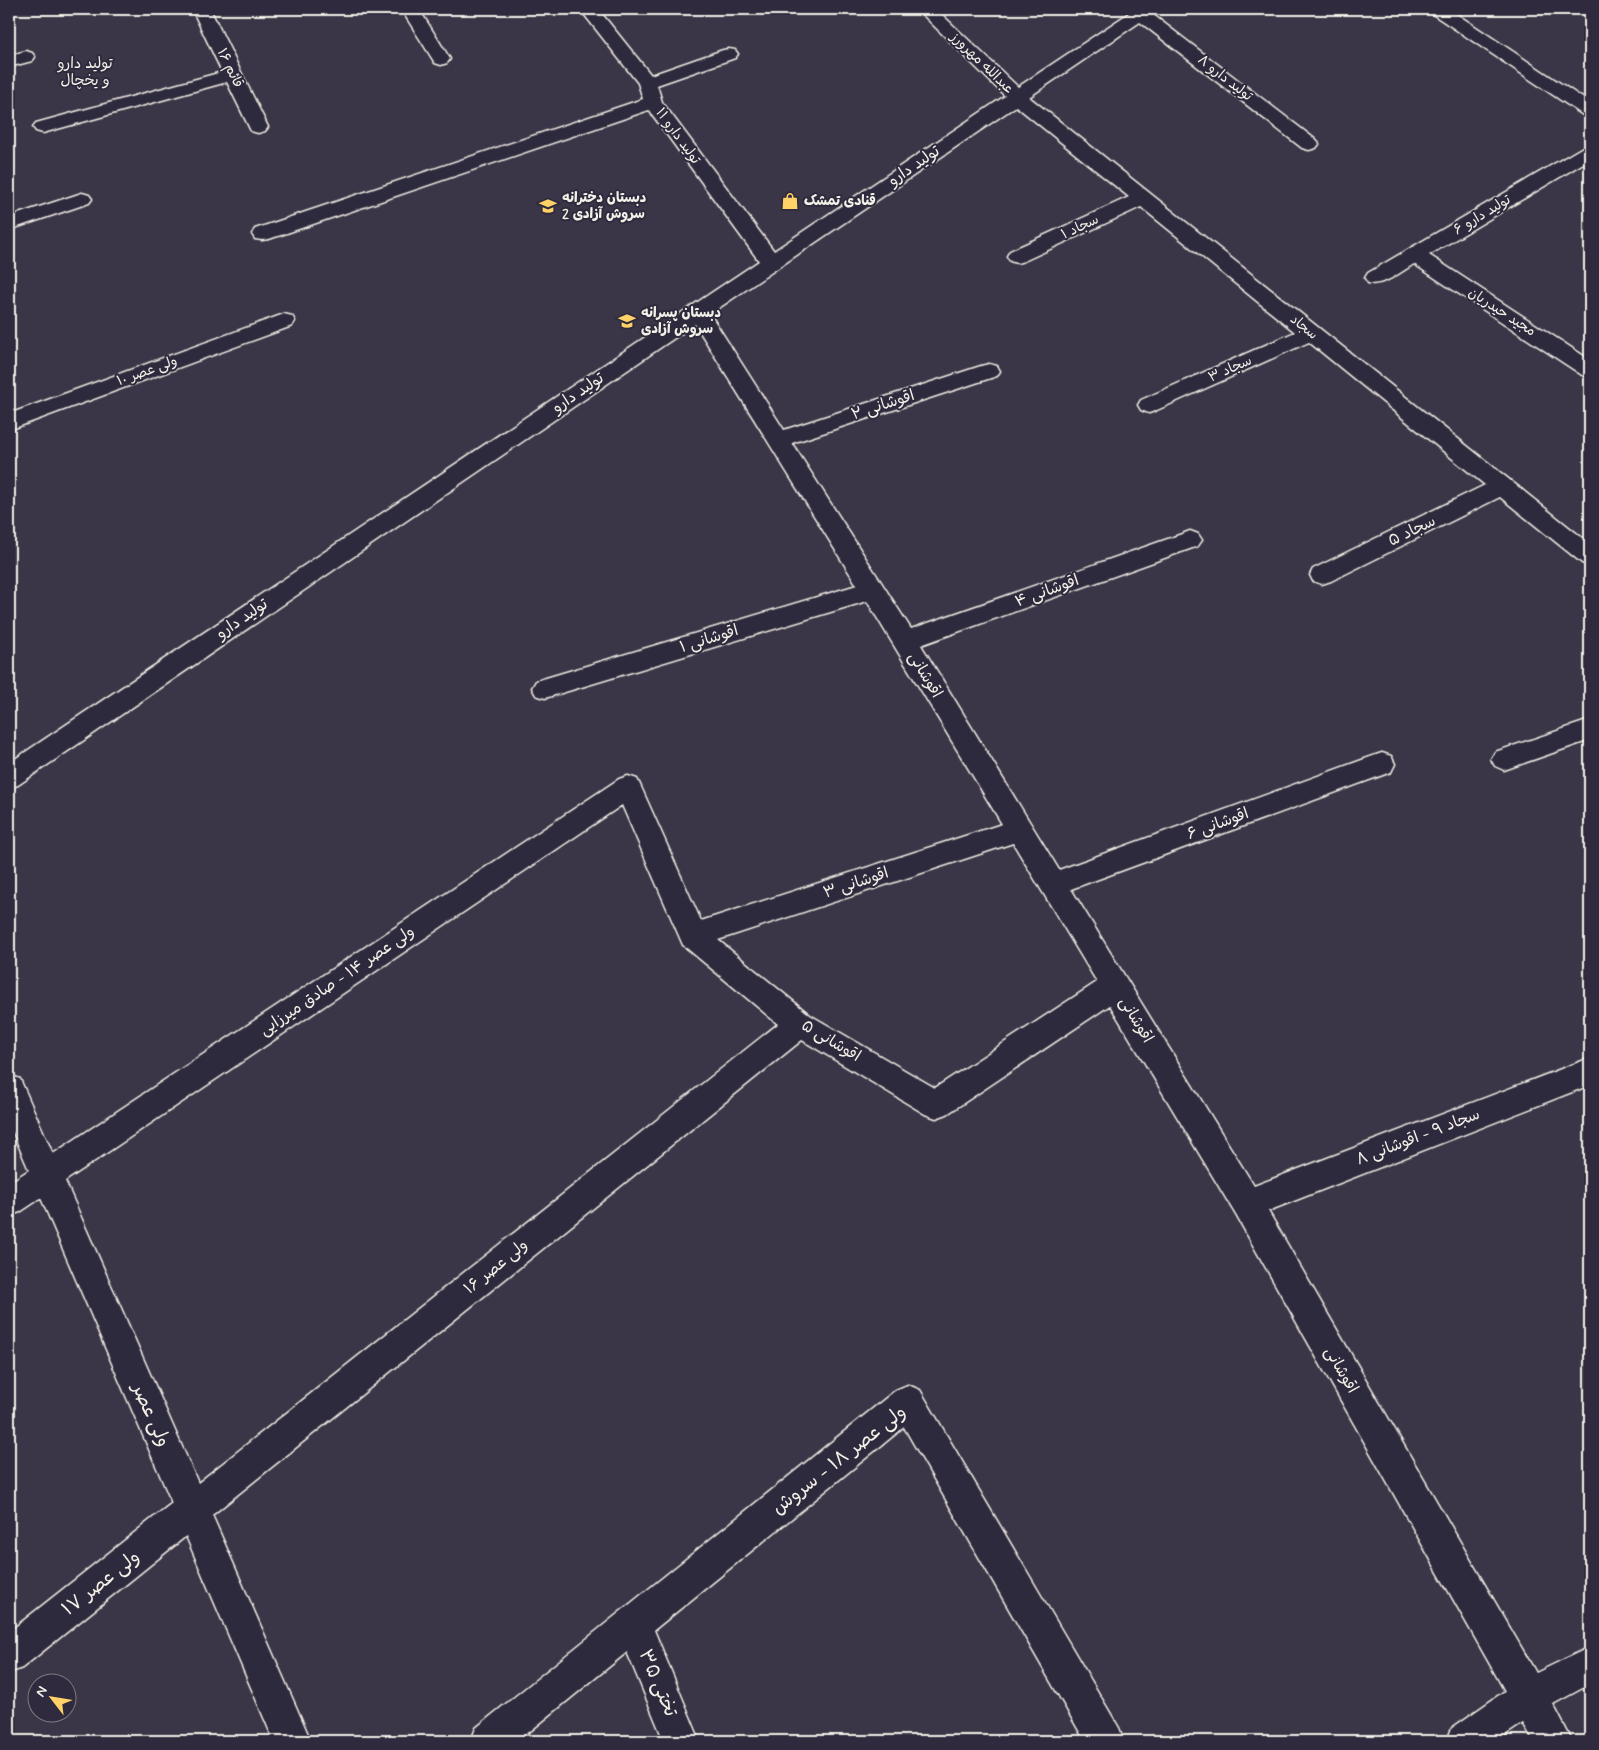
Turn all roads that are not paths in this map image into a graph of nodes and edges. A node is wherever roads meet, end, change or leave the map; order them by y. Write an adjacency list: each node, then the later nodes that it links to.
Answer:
1 (201, 9): 9 (street, قائم ۱۶)
2 (410, 9): 8 (street)
3 (589, 9): 10 (street, تولید دارو ۱۱)
4 (926, 9): 11 (street, عبدالله مهرورز)
5 (1437, 9): 13 (street)
6 (1141, 10): 11 (street, تولید دارو); 16 (street, تولید دارو ۸)
7 (728, 54): 10 (street)
8 (441, 59)
9 (234, 75): 14 (street); 15 (street, قائم ۱۶)
10 (647, 82): 12 (street, تولید دارو ۱۱)
11 (1017, 97): 18 (street, سجاد); 24 (street, تولید دارو)
12 (653, 102): 21 (street); 24 (street, تولید دارو ۱۱)
13 (1590, 111)
14 (43, 127)
15 (258, 127)
16 (1309, 144)
17 (1590, 151): 22 (street, تولید دارو ۶)
18 (1144, 198): 23 (street, سجاد ۱); 28 (street, سجاد)
19 (82, 199): 20 (street)
20 (9, 224)
21 (262, 234)
22 (1414, 255): 25 (street, تولید دارو ۶); 29 (street, مجید حیدریان)
23 (1017, 256)
24 (771, 262): 26 (street, تولید دارو)
25 (1375, 278)
26 (698, 312): 33 (street, اقوشانی); 44 (street, تولید دارو)
27 (284, 321): 32 (street, ولی عصر ۱۰)
28 (1311, 333): 31 (street, سجاد ۳); 34 (street, سجاد)
29 (1585, 360)
30 (989, 371): 33 (street, اقوشانی ۲)
31 (1149, 405)
32 (9, 422)
33 (777, 440): 38 (street, اقوشانی)
34 (1502, 486): 36 (street, سجاد); 37 (street, سجاد ۵)
35 (1190, 540): 39 (street, اقوشانی ۴)
36 (1590, 557)
37 (1322, 575)
38 (872, 590): 39 (street, اقوشانی); 40 (street, اقوشانی ۱)
39 (905, 641): 46 (street, اقوشانی)
40 (545, 688)
41 (1590, 730): 42 (street)
42 (1504, 759)
43 (1382, 764): 47 (street, اقوشانی ۶)
44 (9, 777)
45 (628, 787): 48 (street, اقوشانی ۵); 53 (street, ولی عصر ۱۴ - صادق میرزایی)
46 (1020, 830): 47 (street, اقوشانی); 48 (street, اقوشانی ۳)
47 (1053, 884): 49 (street, اقوشانی)
48 (693, 936): 50 (street, اقوشانی ۵)
49 (1115, 986): 50 (street, اقوشانی ۵); 55 (street, اقوشانی)
50 (800, 1024): 56 (street, ولی عصر ۱۶)
51 (1590, 1071): 55 (street, سجاد ۹ - اقوشانی ۸)
52 (9, 1089): 53 (street, ولی عصر)
53 (46, 1176): 54 (street, ولی عصر ۱۴ - صادق میرزایی); 56 (street, ولی عصر)
54 (9, 1201)
55 (1247, 1204): 60 (street, اقوشانی)
56 (193, 1510): 58 (street, ولی عصر ۱۷); 61 (street, ولی عصر)
57 (634, 1625): 62 (street, ولی عصر ۱۸ - سروش); 63 (street, تختی ۳۵); 64 (street, ولی عصر ۱۸ - سروش)
58 (9, 1655)
59 (1590, 1665): 60 (street)
60 (1528, 1697): 65 (street); 66 (street, اقوشانی)
61 (294, 1741)
62 (489, 1741)
63 (682, 1741)
64 (1106, 1741)
65 (1465, 1741)
66 (1554, 1741)

